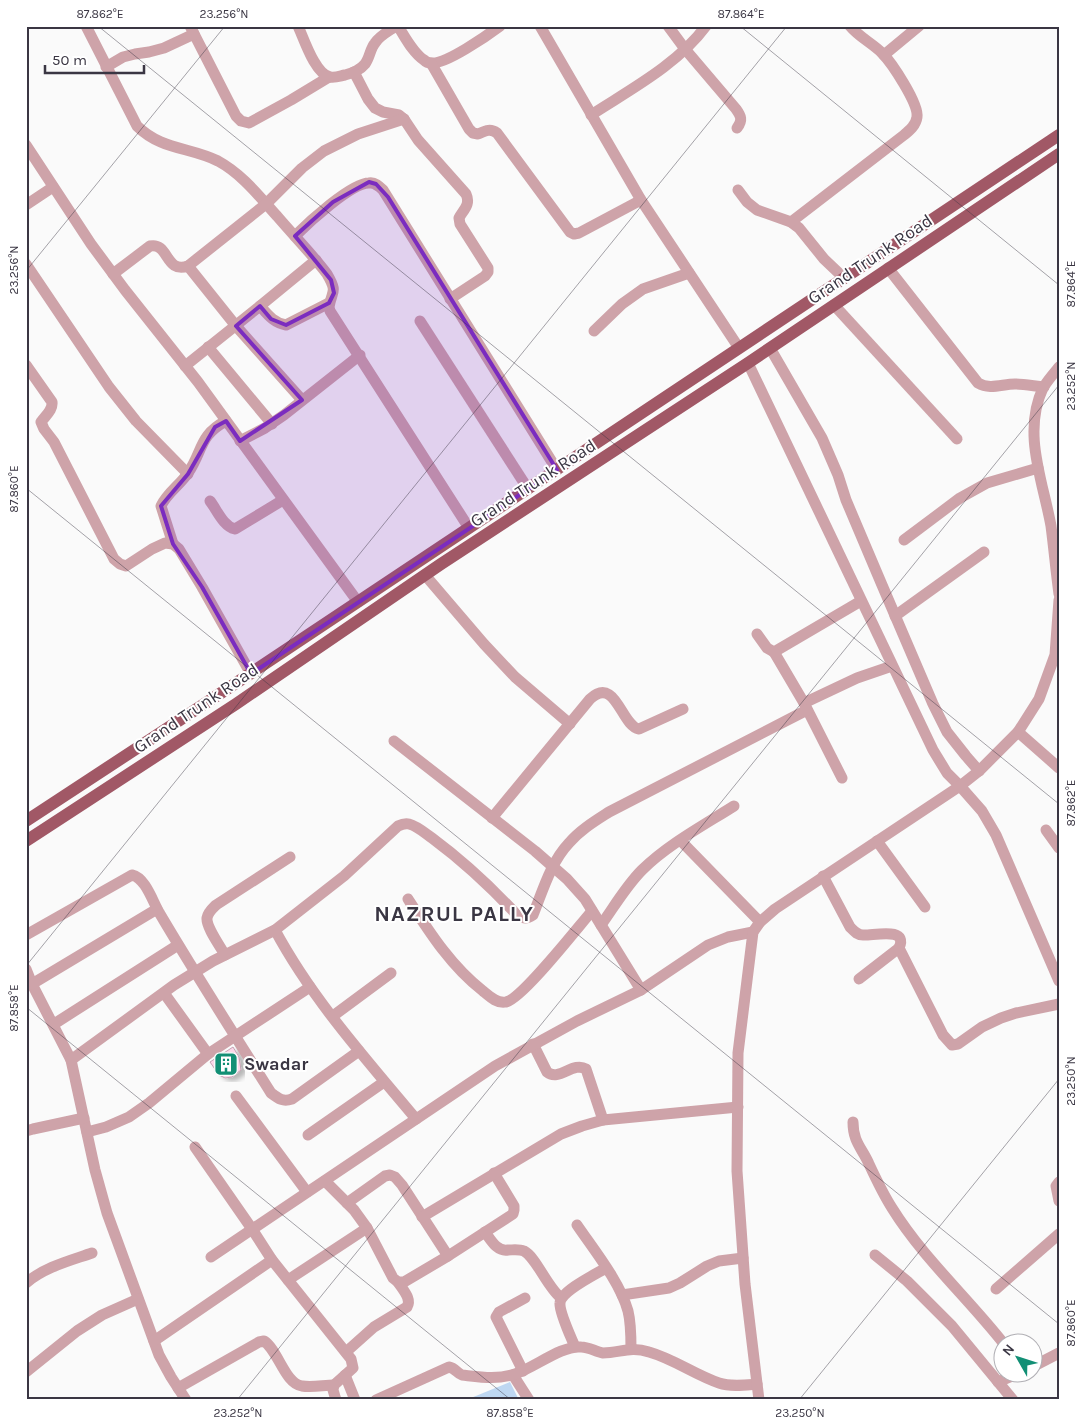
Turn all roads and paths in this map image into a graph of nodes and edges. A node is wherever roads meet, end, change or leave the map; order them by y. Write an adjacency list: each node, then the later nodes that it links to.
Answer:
1 (86, 26): 14 (street)
2 (298, 26): 16 (street)
3 (397, 26): 13 (street); 15 (street)
4 (500, 26): 13 (street)
5 (540, 26): 17 (street)
6 (668, 26): 11 (street)
7 (706, 26): 11 (street)
8 (850, 26): 12 (street)
9 (919, 26): 12 (street)
10 (192, 30): 14 (street); 16 (street)
11 (686, 50): 17 (street); 19 (street)
12 (884, 55): 28 (street)
13 (431, 63): 25 (street)
14 (106, 67): 26 (street)
15 (354, 72): 16 (street); 18 (street)
16 (329, 77)
17 (591, 115): 25 (street)
18 (404, 119): 26 (street); 37 (street)
19 (737, 128)
20 (1059, 135): 36 (main road, Grand Trunk Road)
21 (26, 145): 23 (street)
22 (1059, 154): 33 (main road, Grand Trunk Road)
23 (53, 187): 27 (street); 35 (street)
24 (738, 190): 28 (street)
25 (641, 200): 34 (street)
26 (266, 204): 29 (street); 32 (street)
27 (26, 205)
28 (791, 222): 36 (street)
29 (295, 236): 30 (street); 37 (street)
30 (316, 260): 38 (street); 40 (street)
31 (26, 264): 60 (street)
32 (188, 266): 35 (street); 42 (street)
33 (888, 268): 39 (main road, Grand Trunk Road); 52 (street)
34 (689, 273): 43 (street); 45 (street)
35 (113, 274): 50 (street)
36 (844, 278): 45 (main road, Grand Trunk Road)
37 (450, 298): 59 (street)
38 (329, 303): 40 (street); 47 (street)
39 (834, 305): 46 (main road, Grand Trunk Road); 56 (street)
40 (260, 306): 42 (street)
41 (420, 321): 61 (street)
42 (236, 326): 44 (street); 53 (street)
43 (594, 331)
44 (208, 347): 50 (street); 55 (street)
45 (739, 348): 59 (main road, Grand Trunk Road)
46 (770, 348): 48 (main road, Grand Trunk Road); 73 (street)
47 (360, 355): 53 (street); 64 (street)
48 (748, 364): 68 (main road, Grand Trunk Road); 71 (street)
49 (26, 366): 66 (street)
50 (185, 366): 54 (street)
51 (1059, 366): 52 (street)
52 (1044, 387): 58 (street)
53 (302, 400): 55 (street)
54 (226, 421): 57 (street); 60 (street)
55 (272, 424): 57 (street)
56 (956, 438)
57 (240, 441): 62 (street)
58 (1038, 468): 65 (street); 69 (street)
59 (557, 470): 61 (main road, Grand Trunk Road)
60 (188, 474): 66 (street)
61 (528, 489): 64 (main road, Grand Trunk Road)
62 (283, 500): 63 (street); 72 (street)
63 (210, 501)
64 (469, 528): 72 (main road, Grand Trunk Road)
65 (904, 540)
66 (173, 544): 77 (street)
67 (984, 552): 73 (street)
68 (425, 575): 80 (street); 91 (main road, Grand Trunk Road)
69 (1059, 594)
70 (1059, 600): 81 (street)
71 (861, 601): 75 (street); 76 (street)
72 (358, 602): 77 (main road, Grand Trunk Road)
73 (895, 616): 84 (street)
74 (757, 634): 75 (street)
75 (774, 652): 78 (street)
76 (892, 666): 78 (street); 86 (street)
77 (251, 674): 89 (main road, Grand Trunk Road)
78 (806, 707): 85 (street); 96 (street)
79 (683, 709): 80 (street)
80 (570, 724): 88 (street)
81 (1018, 732): 83 (street); 84 (street)
82 (394, 741): 88 (street)
83 (1059, 768)
84 (979, 771): 86 (street)
85 (842, 778)
86 (960, 786): 93 (street); 114 (street)
87 (734, 806): 92 (street)
88 (492, 818): 96 (street)
89 (26, 820)
90 (1046, 830): 94 (street)
91 (26, 841)
92 (681, 841): 102 (street); 103 (street)
93 (877, 841): 97 (street); 99 (street)
94 (1059, 848)
95 (290, 857): 109 (street)
96 (553, 866): 101 (street); 104 (street)
97 (823, 876): 102 (street); 108 (street)
98 (408, 899): 101 (street)
99 (925, 907)
100 (157, 909): 106 (street); 107 (street); 115 (street)
101 (592, 911): 103 (street)
102 (760, 922): 105 (street)
103 (601, 925): 117 (street)
104 (275, 930): 109 (street); 116 (street)
105 (753, 932): 117 (street); 129 (street)
106 (26, 935)
107 (178, 945): 111 (street); 121 (street)
108 (899, 948): 113 (street); 119 (street)
109 (225, 955): 111 (street)
110 (26, 969): 115 (street)
111 (194, 973): 118 (street); 122 (street)
112 (392, 973): 120 (street)
113 (859, 979)
114 (1059, 980)
115 (32, 984): 121 (street)
116 (310, 987): 120 (street); 122 (street)
117 (641, 990): 123 (street)
118 (164, 993): 125 (street); 126 (street)
119 (1059, 1004)
120 (332, 1016): 124 (street)
121 (54, 1024): 126 (street)
122 (235, 1035): 124 (street); 125 (street)
123 (534, 1044): 131 (street); 132 (street)
124 (359, 1051): 127 (street)
125 (208, 1054): 135 (street)
126 (71, 1060): 130 (street)
127 (384, 1082): 131 (street); 136 (street)
128 (236, 1096): 141 (street)
129 (738, 1107): 132 (street); 154 (street)
130 (84, 1118): 134 (street); 135 (street)
131 (416, 1120): 139 (street)
132 (603, 1120): 138 (street)
133 (852, 1122): 165 (street)
134 (26, 1131)
135 (87, 1132): 164 (street)
136 (308, 1136)
137 (195, 1147): 147 (street)
138 (494, 1173): 144 (street); 148 (street)
139 (325, 1181): 141 (street); 143 (street)
140 (1059, 1182): 142 (street)
141 (307, 1192): 147 (street)
142 (1059, 1201)
143 (347, 1203): 144 (street); 146 (street)
144 (422, 1217): 151 (street)
145 (577, 1225): 156 (street)
146 (367, 1228): 157 (street); 158 (street)
147 (252, 1229): 153 (street); 155 (street)
148 (485, 1232): 151 (street); 163 (street)
149 (1059, 1234): 160 (street)
150 (92, 1253): 159 (street)
151 (448, 1256): 158 (street)
152 (875, 1256): 175 (street)
153 (211, 1257)
154 (743, 1258): 161 (street); 176 (street)
155 (272, 1260): 157 (street); 166 (street)
156 (606, 1268): 161 (street); 163 (street)
157 (288, 1280): 169 (street)
158 (398, 1282): 169 (street)
159 (26, 1283)
160 (996, 1289)
161 (622, 1295): 168 (street)
162 (525, 1298): 173 (street)
163 (561, 1298): 167 (street)
164 (138, 1299): 166 (street); 172 (street)
165 (996, 1334)
166 (154, 1341): 179 (street)
167 (575, 1347): 168 (street); 173 (street)
168 (631, 1349): 176 (street)
169 (346, 1352): 174 (street)
170 (1059, 1353): 171 (street)
171 (1042, 1362)
172 (26, 1372)
173 (518, 1373): 182 (street); 183 (street)
174 (345, 1375): 178 (street); 181 (street)
175 (992, 1375)
176 (757, 1384): 184 (street)
177 (1000, 1384): 185 (street)
178 (334, 1385): 179 (street); 180 (street)
179 (180, 1396)
180 (336, 1400)
181 (355, 1400)
182 (376, 1400)
183 (529, 1400)
184 (760, 1400)
185 (1013, 1400)

